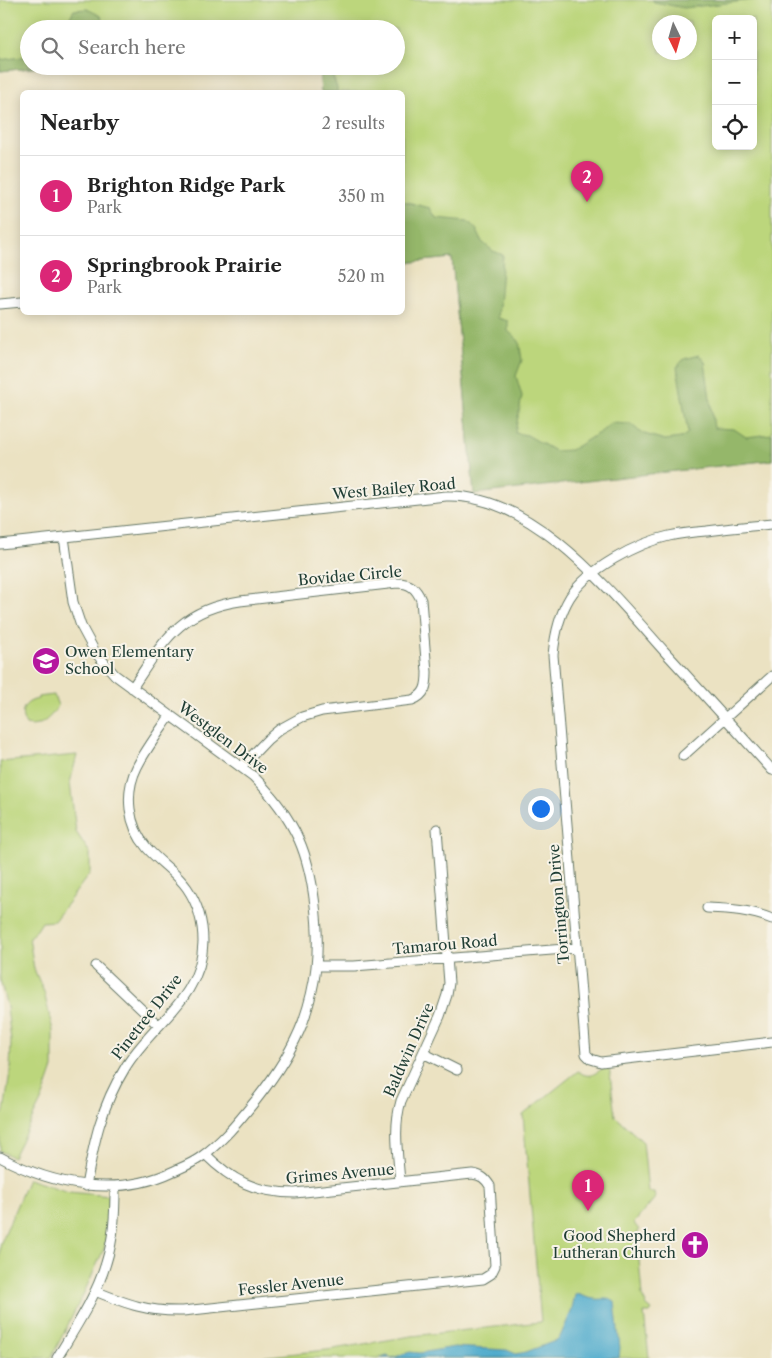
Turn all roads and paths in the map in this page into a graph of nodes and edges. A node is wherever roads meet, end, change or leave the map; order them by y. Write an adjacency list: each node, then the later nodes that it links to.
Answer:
1 (20, 302): 2 (street)
2 (0, 304)
3 (772, 524): 6 (street, Torrington Drive)
4 (64, 537): 5 (street, West Bailey Road); 6 (street, West Bailey Road); 8 (street, Westglen Drive)
5 (0, 544)
6 (593, 574): 10 (street, West Bailey Road); 17 (street, Torrington Drive)
7 (772, 676): 10 (street)
8 (132, 688): 9 (street, Westglen Drive); 12 (street, Bovidae Circle)
9 (170, 716): 12 (street, Westglen Drive); 21 (street, Pinetree Drive)
10 (725, 718): 11 (street); 13 (street, West Bailey Road)
11 (683, 756)
12 (241, 767): 20 (street, Westglen Drive)
13 (772, 770)
14 (437, 829): 18 (street, Baldwin Drive)
15 (707, 908): 16 (street)
16 (772, 919)
17 (577, 948): 18 (street, Tamarou Road); 22 (street, Torrington Drive)
18 (448, 959): 20 (street, Tamarou Road); 23 (street, Baldwin Drive)
19 (96, 966): 21 (street)
20 (316, 966): 25 (street, Westglen Drive)
21 (159, 1026): 28 (street, Pinetree Drive)
22 (772, 1042)
23 (423, 1053): 24 (street); 27 (street, Baldwin Drive)
24 (457, 1070)
25 (205, 1154): 27 (street, Grimes Avenue); 29 (street, Westglen Drive)
26 (0, 1157): 28 (street, Westglen Drive)
27 (400, 1182): 30 (street, Grimes Avenue)
28 (86, 1186): 29 (street, Westglen Drive)
29 (115, 1187): 31 (street)
30 (491, 1274): 31 (street, Fessler Avenue)
31 (95, 1291): 32 (street)
32 (56, 1358)

